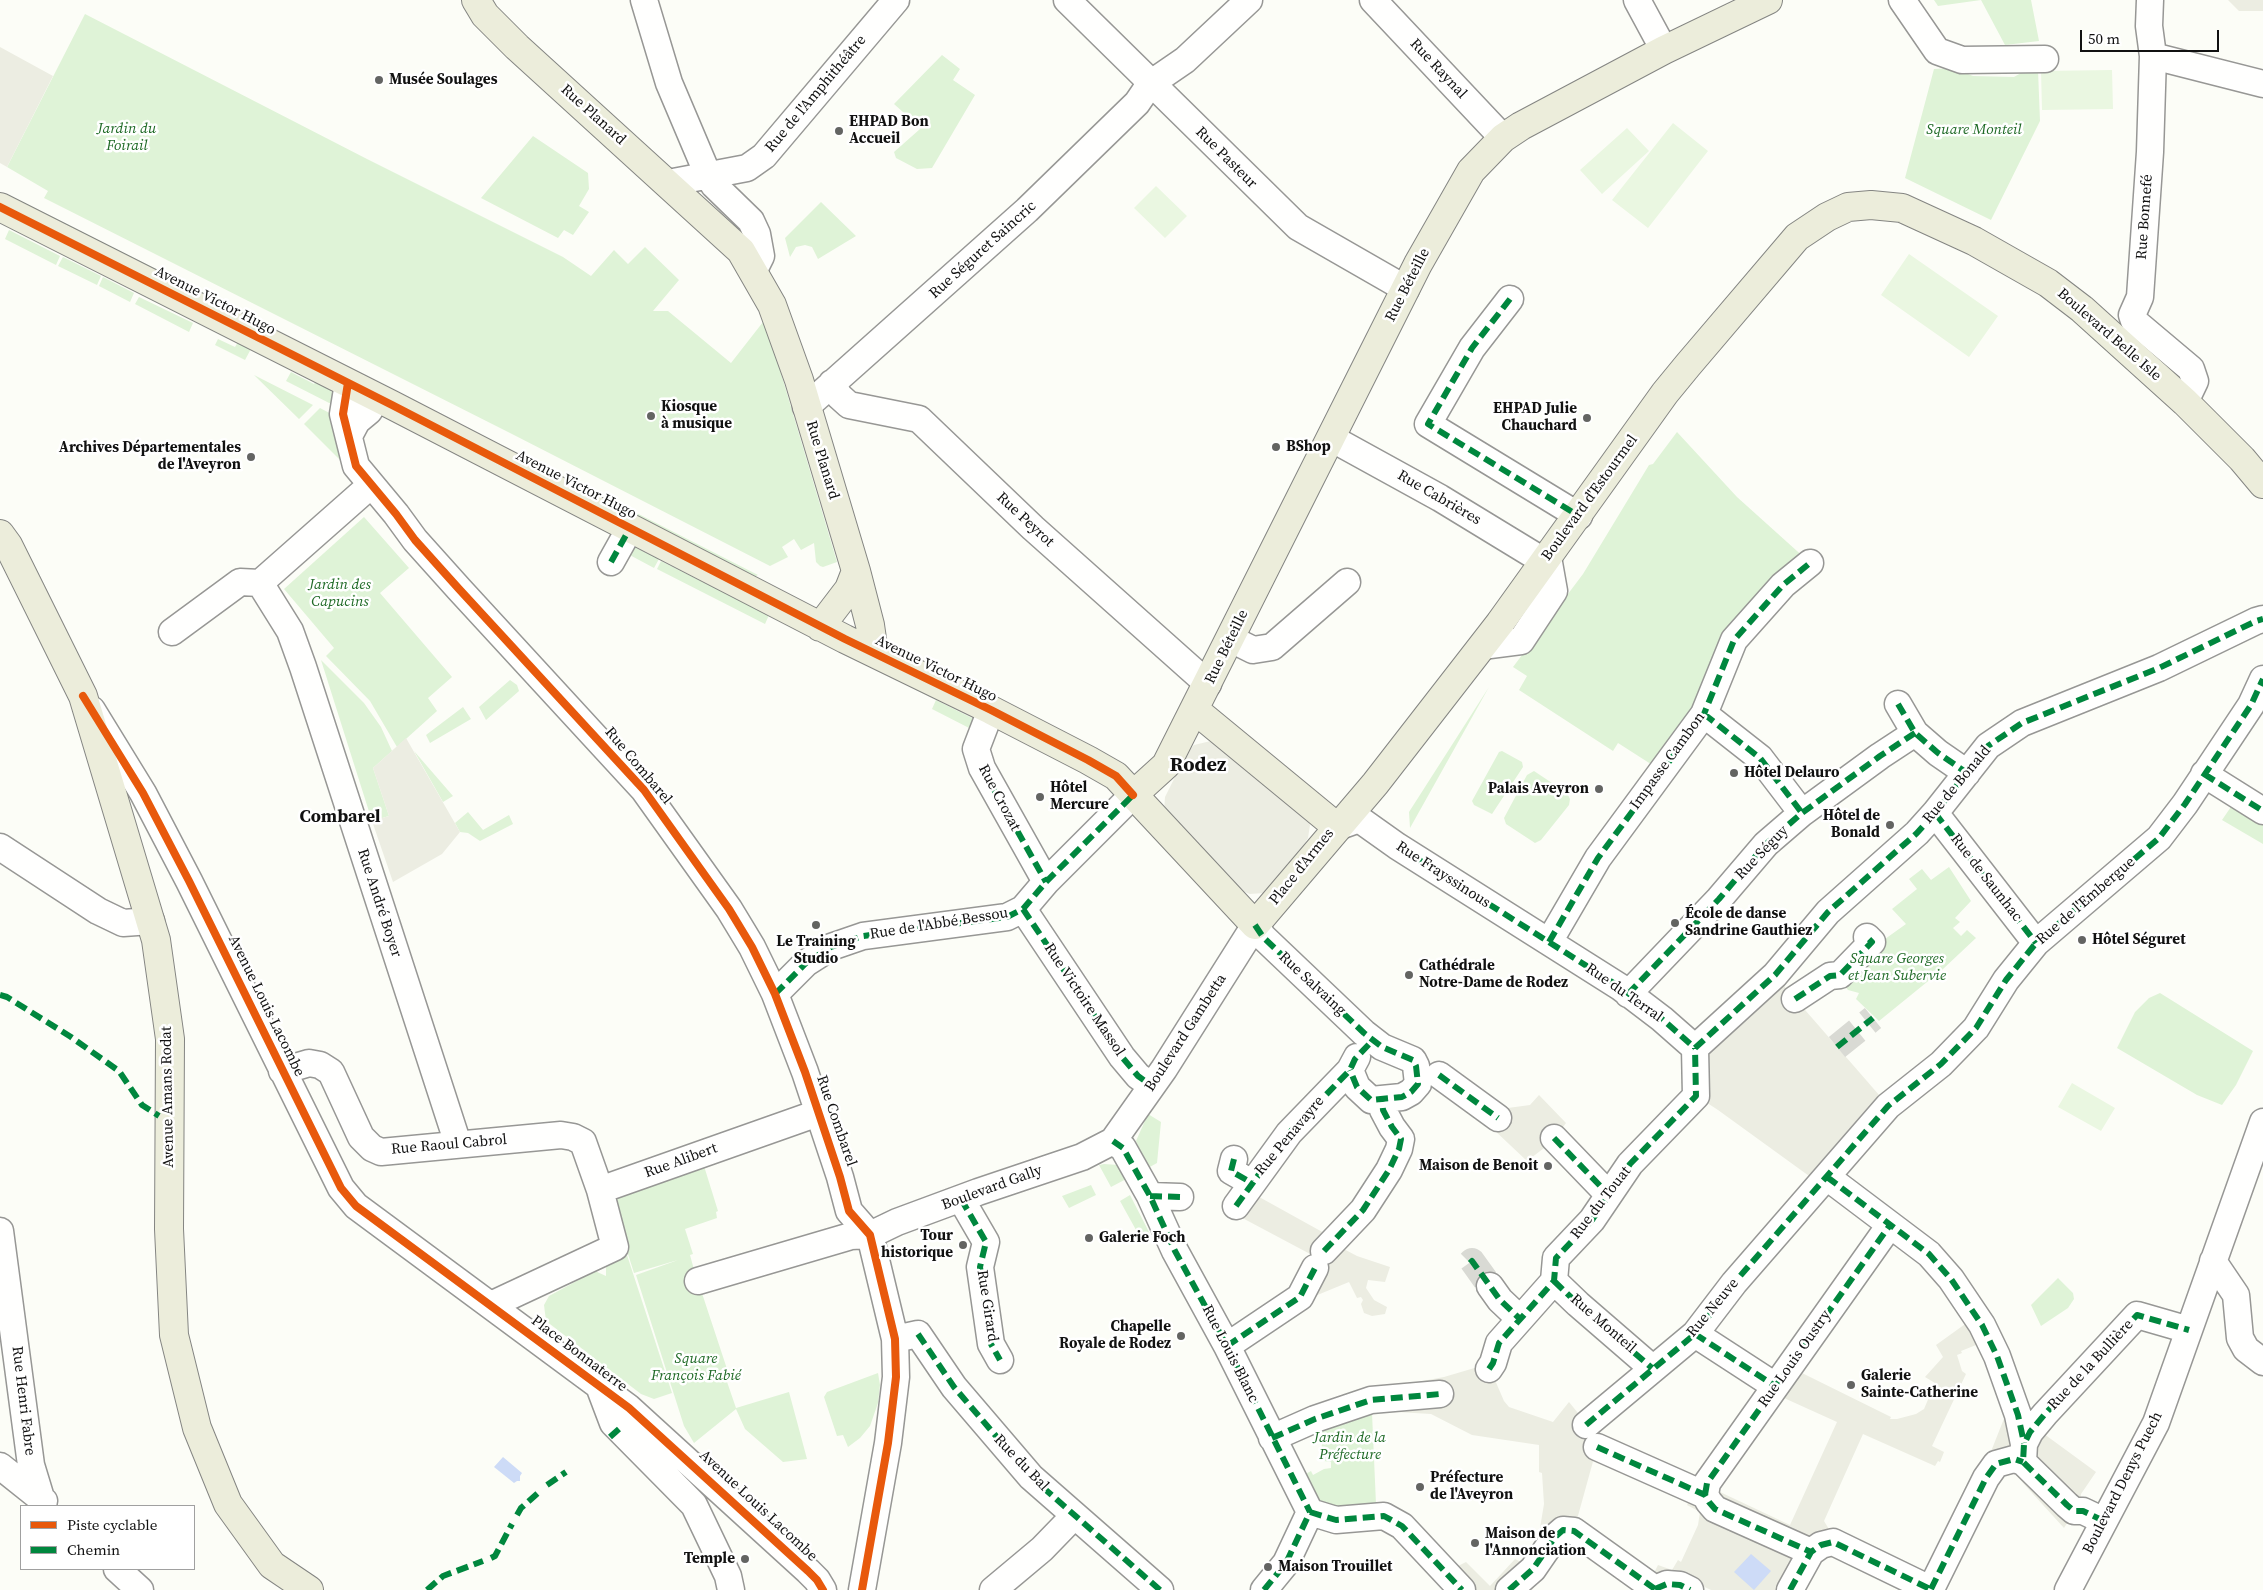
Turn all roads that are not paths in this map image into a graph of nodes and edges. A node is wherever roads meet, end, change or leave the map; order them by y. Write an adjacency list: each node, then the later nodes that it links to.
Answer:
1 (476, 0): 18 (main road, Rue Planard)
2 (644, 0): 17 (street)
3 (896, 0): 17 (street, Rue de l'Amphithéâtre)
4 (1068, 0): 14 (street, Rue Pasteur)
5 (1249, 0): 14 (street)
6 (1373, 0): 16 (street, Rue Raynal)
7 (1637, 0): 11 (street)
8 (1768, 0): 11 (main road, Rue Béteille)
9 (1902, 0): 13 (street)
10 (2150, 0): 12 (street, Rue Bonnefé)
11 (1664, 50): 16 (main road, Rue Béteille)
12 (2153, 56): 15 (street); 27 (street, Rue Bonnefé)
13 (2045, 59)
14 (1150, 84): 22 (street, Rue Pasteur); 24 (street, Rue Séguret Saincric)
15 (2263, 84)
16 (1502, 138): 22 (main road, Rue Béteille)
17 (708, 175): 18 (street, Rue de l'Amphithéâtre); 21 (street)
18 (668, 183): 21 (main road, Rue Planard)
19 (1871, 205): 27 (main road, Boulevard Belle Isle); 33 (main road, Boulevard d'Estourmel)
20 (0, 207): 25 (main road, Avenue Victor Hugo)
21 (753, 272): 28 (main road, Rue Planard)
22 (1406, 289): 30 (main road, Rue Béteille)
23 (1510, 299): 33 (street)
24 (832, 383): 28 (street, Rue Séguret Saincric); 48 (street, Rue Peyrot)
25 (348, 384): 26 (main road, Avenue Victor Hugo); 29 (street, Rue Combarel)
26 (377, 398): 29 (street); 34 (main road, Avenue Victor Hugo)
27 (2185, 402): 31 (main road, Boulevard Belle Isle)
28 (806, 407): 39 (main road, Rue Planard)
29 (349, 436): 32 (street, Rue Combarel)
30 (1330, 438): 36 (street, Rue Cabrières); 45 (main road, Rue Béteille)
31 (2263, 484)
32 (371, 485): 41 (street); 70 (street, Rue Combarel)
33 (1579, 516): 36 (main road, Boulevard d'Estourmel)
34 (630, 528): 37 (street); 43 (main road, Avenue Victor Hugo)
35 (0, 534): 49 (main road, Avenue Amans Rodat)
36 (1546, 559): 61 (main road, Boulevard d'Estourmel)
37 (610, 562)
38 (1810, 563): 53 (street, Impasse Cambon)
39 (856, 571): 43 (main road); 46 (main road, Rue Planard)
40 (1347, 582): 45 (street)
41 (260, 583): 44 (street); 85 (street, Rue André Boyer)
42 (2263, 619): 55 (street, Rue de Bonald)
43 (820, 626): 46 (main road, Avenue Victor Hugo)
44 (172, 632)
45 (1231, 638): 48 (main road, Rue Béteille)
46 (874, 654): 51 (main road, Avenue Victor Hugo)
47 (2263, 679): 56 (street, Rue de l'Embergue)
48 (1208, 684): 52 (main road, Rue Béteille)
49 (83, 696): 65 (main road, Avenue Amans Rodat); 76 (street, Avenue Louis Lacombe)
50 (1898, 704): 54 (street)
51 (991, 710): 57 (main road, Avenue Victor Hugo); 63 (street, Rue Crozat)
52 (1195, 710): 57 (main road); 61 (main road, Place d'Armes)
53 (1704, 714): 59 (street); 68 (street, Impasse Cambon)
54 (1915, 733): 55 (street); 59 (street, Rue Séguy)
55 (1967, 773): 60 (street, Rue de Bonald)
56 (2204, 774): 58 (street); 69 (street, Rue de l'Embergue)
57 (1133, 795): 63 (street, Rue de l'Abbé Bessou); 66 (main road)
58 (2263, 811)
59 (1802, 813): 71 (street, Rue Séguy)
60 (1936, 813): 69 (street, Rue de Saunhac); 74 (street, Rue de Bonald)
61 (1337, 827): 66 (main road, Place d'Armes); 68 (street, Rue Frayssinous)
62 (0, 847): 65 (street)
63 (1046, 882): 64 (street, Rue de l'Abbé Bessou)
64 (1023, 909): 70 (street, Rue de l'Abbé Bessou); 78 (street, Rue Victoire Massol)
65 (151, 922): 131 (main road, Avenue Amans Rodat)
66 (1255, 924): 73 (street, Rue Salvaing); 78 (street, Boulevard Gambetta)
67 (1867, 937): 72 (street)
68 (1549, 942): 71 (street, Rue du Terral)
69 (2036, 943): 87 (street, Rue de l'Embergue)
70 (775, 994): 80 (street, Rue Combarel)
71 (1628, 994): 74 (street, Rue du Terral)
72 (1796, 999)
73 (1373, 1040): 75 (street); 79 (street)
74 (1695, 1048): 91 (street, Rue du Touat)
75 (1350, 1070): 79 (street); 88 (street, Rue Penavayre)
76 (282, 1071): 85 (street, Rue Raoul Cabrol); 102 (street, Avenue Louis Lacombe)
77 (1439, 1076): 81 (street)
78 (1152, 1086): 84 (street, Boulevard Gambetta)
79 (1382, 1099): 108 (street)
80 (818, 1113): 89 (street, Rue Alibert); 97 (street, Rue Combarel)
81 (1498, 1118)
82 (2263, 1122): 98 (street, Boulevard Denys Puech)
83 (1554, 1138): 91 (street)
84 (1113, 1140): 90 (street, Rue Louis Blanc); 93 (street, Boulevard Gally)
85 (458, 1144): 89 (street, Rue Raoul Cabrol)
86 (1234, 1158): 88 (street)
87 (1827, 1177): 95 (street); 106 (street, Rue Neuve)
88 (1252, 1182): 94 (street, Rue Penavayre)
89 (600, 1190): 103 (street)
90 (1150, 1196): 92 (street); 108 (street, Rue Louis Blanc)
91 (1609, 1196): 100 (street, Rue du Touat)
92 (1180, 1197)
93 (961, 1199): 97 (street, Boulevard Gally); 109 (street, Rue Girard)
94 (1236, 1206)
95 (1885, 1221): 114 (street, Rue Louis Oustry); 118 (street)
96 (0, 1231): 121 (street, Rue Henri Fabre)
97 (870, 1235): 99 (street, Boulevard Gally); 107 (street)
98 (2213, 1261): 105 (street, Boulevard Denys Puech); 110 (street)
99 (698, 1281)
100 (1554, 1281): 104 (street); 111 (street, Rue Monteil)
101 (1490, 1286): 104 (street)
102 (469, 1289): 103 (street, Place Bonnaterre)
103 (491, 1305): 113 (street, Place Bonnaterre)
104 (1519, 1318): 112 (street)
105 (2189, 1330): 118 (street, Rue de la Bullière); 124 (street, Boulevard Denys Puech)
106 (1695, 1334): 111 (street, Rue Neuve); 114 (street)
107 (906, 1337): 123 (street, Rue du Bal); 133 (street)
108 (1227, 1346): 116 (street, Rue Louis Blanc)
109 (1000, 1360)
110 (2263, 1362)
111 (1652, 1368): 120 (street, Rue Neuve)
112 (1489, 1369)
113 (599, 1386): 117 (street, Place Bonnaterre); 132 (street)
114 (1775, 1386): 120 (street, Rue Louis Oustry)
115 (1440, 1394): 116 (street)
116 (1272, 1438): 122 (street, Rue Louis Blanc)
117 (671, 1445): 127 (street, Avenue Louis Lacombe)
118 (2026, 1446): 124 (street); 140 (street)
119 (0, 1466): 121 (street)
120 (1705, 1494): 125 (street)
121 (46, 1502)
122 (1310, 1512): 128 (street); 135 (street)
123 (1074, 1516): 129 (street); 134 (street, Rue du Bal)
124 (2104, 1520): 141 (street, Boulevard Denys Puech)
125 (1811, 1552): 139 (street); 140 (street)
126 (118, 1570): 130 (street)
127 (820, 1585): 133 (street, Avenue Louis Lacombe)
128 (1459, 1586)
129 (997, 1589)
130 (140, 1590)
131 (309, 1590)
132 (731, 1590)
133 (862, 1590)
134 (1160, 1590)
135 (1264, 1590)
136 (1509, 1590): 137 (street)
137 (1654, 1590): 138 (street)
138 (1690, 1590)
139 (1790, 1590)
140 (1932, 1590)
141 (2068, 1590)

